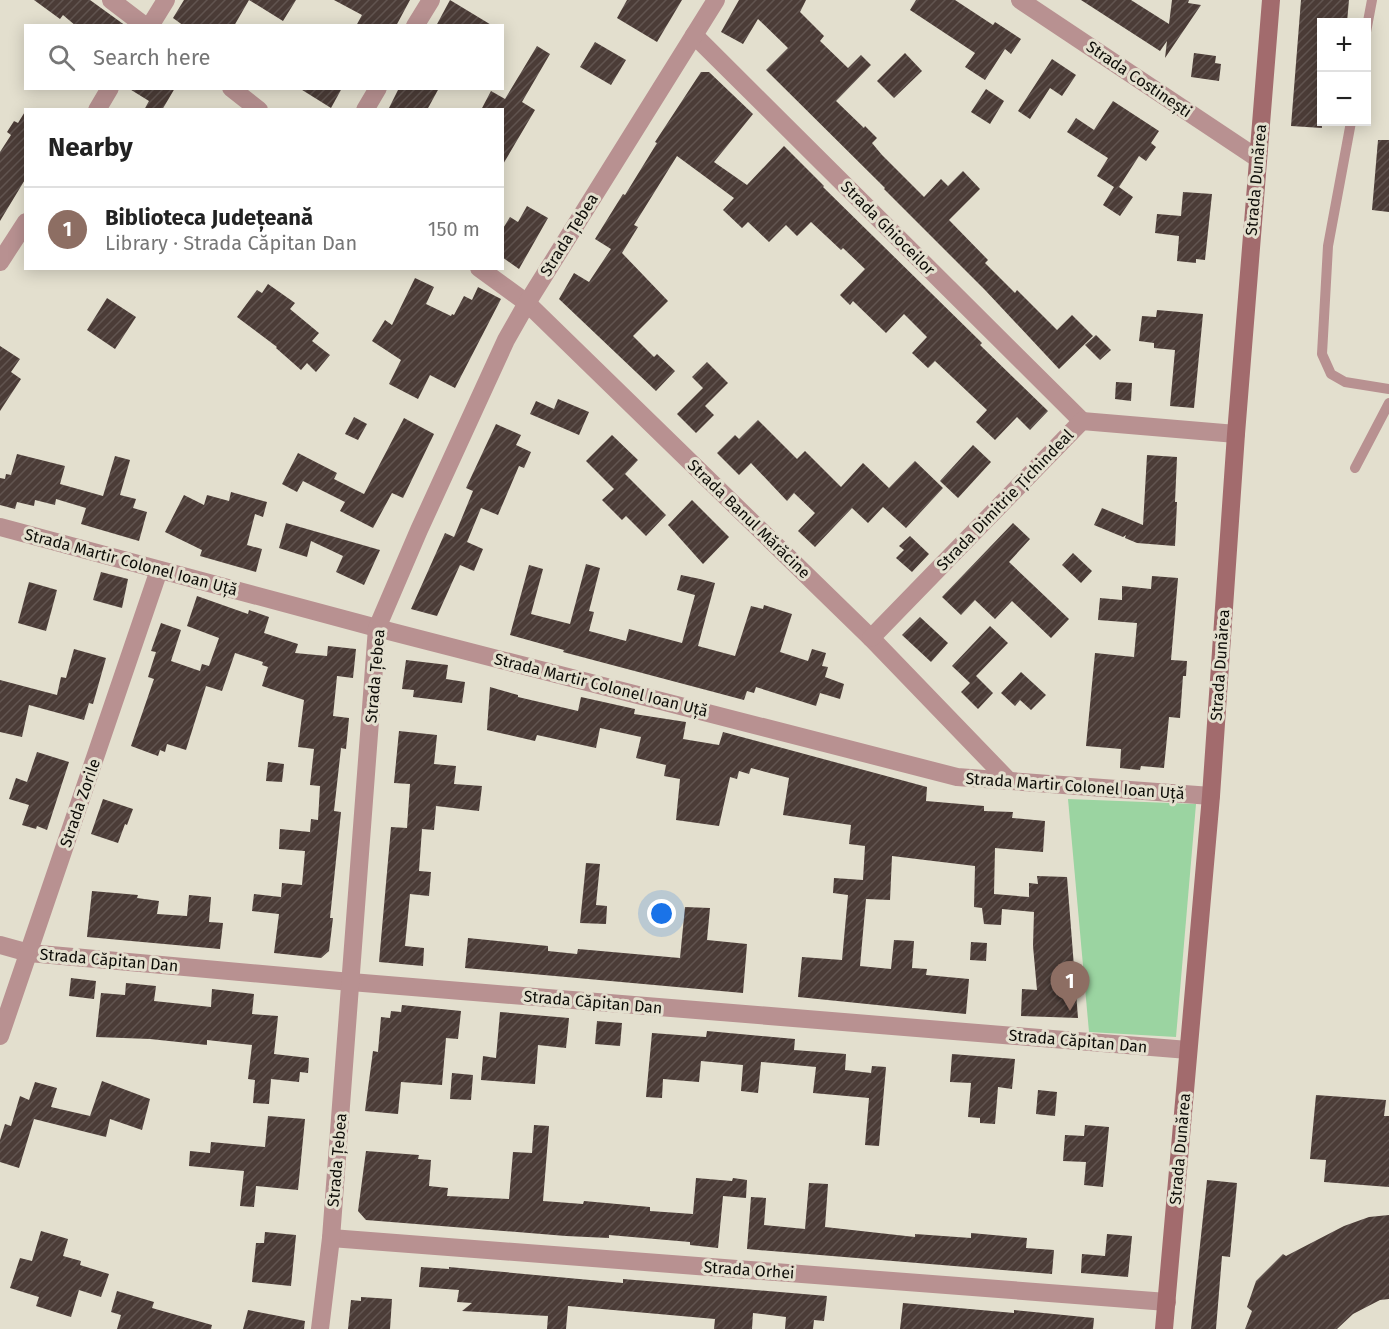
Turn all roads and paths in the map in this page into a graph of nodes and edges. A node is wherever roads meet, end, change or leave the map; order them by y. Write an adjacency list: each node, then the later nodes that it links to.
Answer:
1 (111, 0): 9 (street)
2 (166, 0): 10 (street)
3 (431, 0): 11 (street)
4 (716, 0): 12 (street, Strada Țebea)
5 (1020, 0): 20 (street, Strada Costinești)
6 (1271, 0): 20 (street, Strada Dunărea)
7 (1372, 0): 8 (lane)
8 (1369, 18)
9 (142, 24)
10 (151, 24)
11 (417, 24)
12 (694, 34): 24 (street, Strada Țebea); 27 (street, Strada Ghioceilor)
13 (109, 90): 16 (street)
14 (234, 90): 17 (street)
15 (377, 90): 18 (street)
16 (98, 108)
17 (256, 108)
18 (366, 108)
19 (1350, 126): 25 (lane)
20 (1257, 158): 28 (street, Strada Dunărea)
21 (24, 225): 22 (street)
22 (0, 262)
23 (482, 270): 24 (street, Strada Banul Mărăcine)
24 (526, 303): 32 (street, Strada Țebea); 33 (street, Strada Banul Mărăcine)
25 (1389, 389)
26 (1389, 403): 29 (lane)
27 (1082, 422): 28 (street, Strada Dimitrie Țichindeal); 33 (street, Strada Dimitrie Țichindeal)
28 (1236, 434): 35 (street, Strada Dunărea)
29 (1355, 468)
30 (0, 527): 31 (street, Strada Martir Colonel Ioan Uță)
31 (159, 570): 32 (street, Strada Martir Colonel Ioan Uță); 37 (street, Strada Zorile)
32 (377, 628): 34 (street, Strada Martir Colonel Ioan Uță); 38 (street, Strada Țebea)
33 (872, 638): 34 (street, Strada Banul Mărăcine)
34 (1010, 781): 35 (street, Strada Martir Colonel Ioan Uță)
35 (1210, 796): 40 (street, Strada Dunărea)
36 (0, 945): 37 (street, Strada Căpitan Dan)
37 (29, 953): 38 (street, Strada Căpitan Dan); 39 (street, Strada Zorile)
38 (351, 982): 40 (street, Strada Căpitan Dan); 41 (street, Strada Țebea)
39 (0, 1036)
40 (1188, 1050): 42 (street, Strada Dunărea)
41 (331, 1238): 42 (street, Strada Orhei); 43 (street, Strada Țebea)
42 (1167, 1302): 44 (street, Strada Dunărea)
43 (320, 1329)
44 (1164, 1329)

